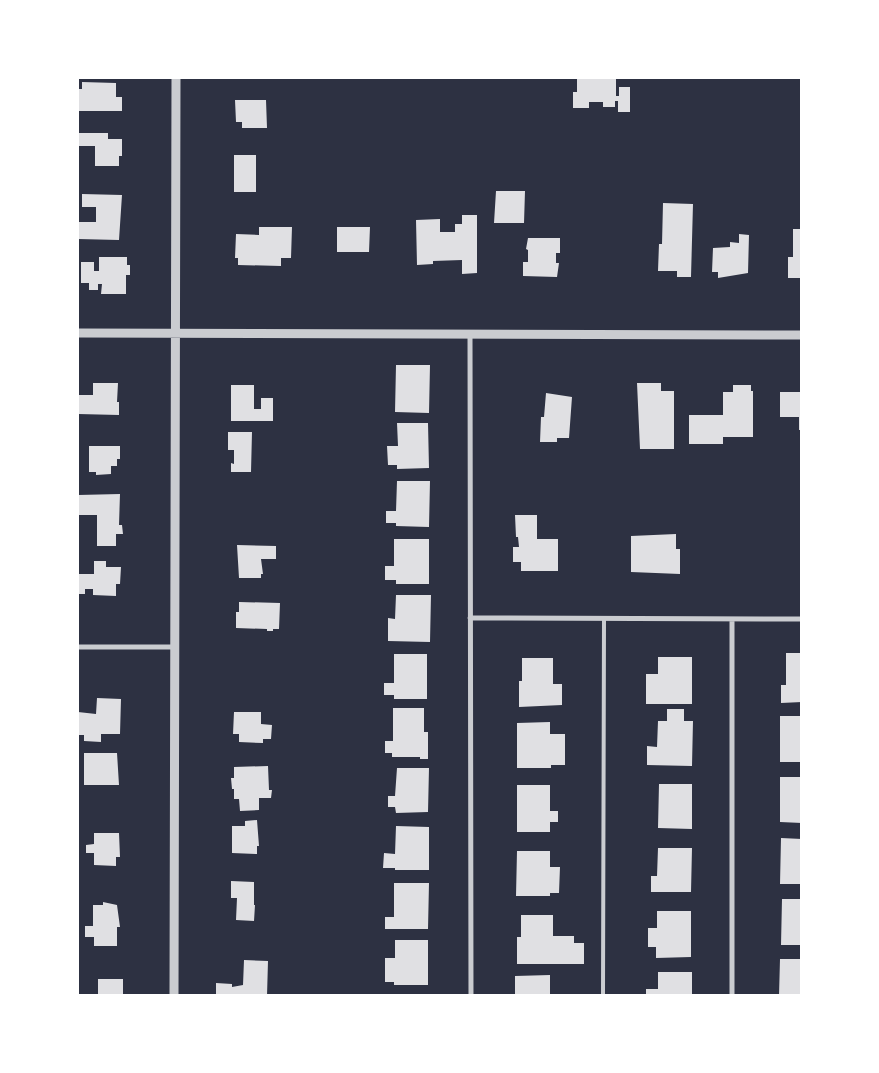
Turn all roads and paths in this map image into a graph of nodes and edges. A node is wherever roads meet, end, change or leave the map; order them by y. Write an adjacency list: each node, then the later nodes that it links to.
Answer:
1 (176, 78): 4 (street)
2 (78, 333): 4 (street)
3 (470, 333): 4 (street); 5 (street); 6 (street)
4 (176, 334): 11 (street)
5 (802, 335)
6 (470, 618): 7 (street); 13 (street)
7 (604, 619): 8 (street); 14 (lane)
8 (732, 619): 9 (street); 15 (street)
9 (802, 619)
10 (78, 647): 11 (street)
11 (176, 647): 12 (street)
12 (174, 996)
13 (471, 996)
14 (603, 996)
15 (732, 996)

